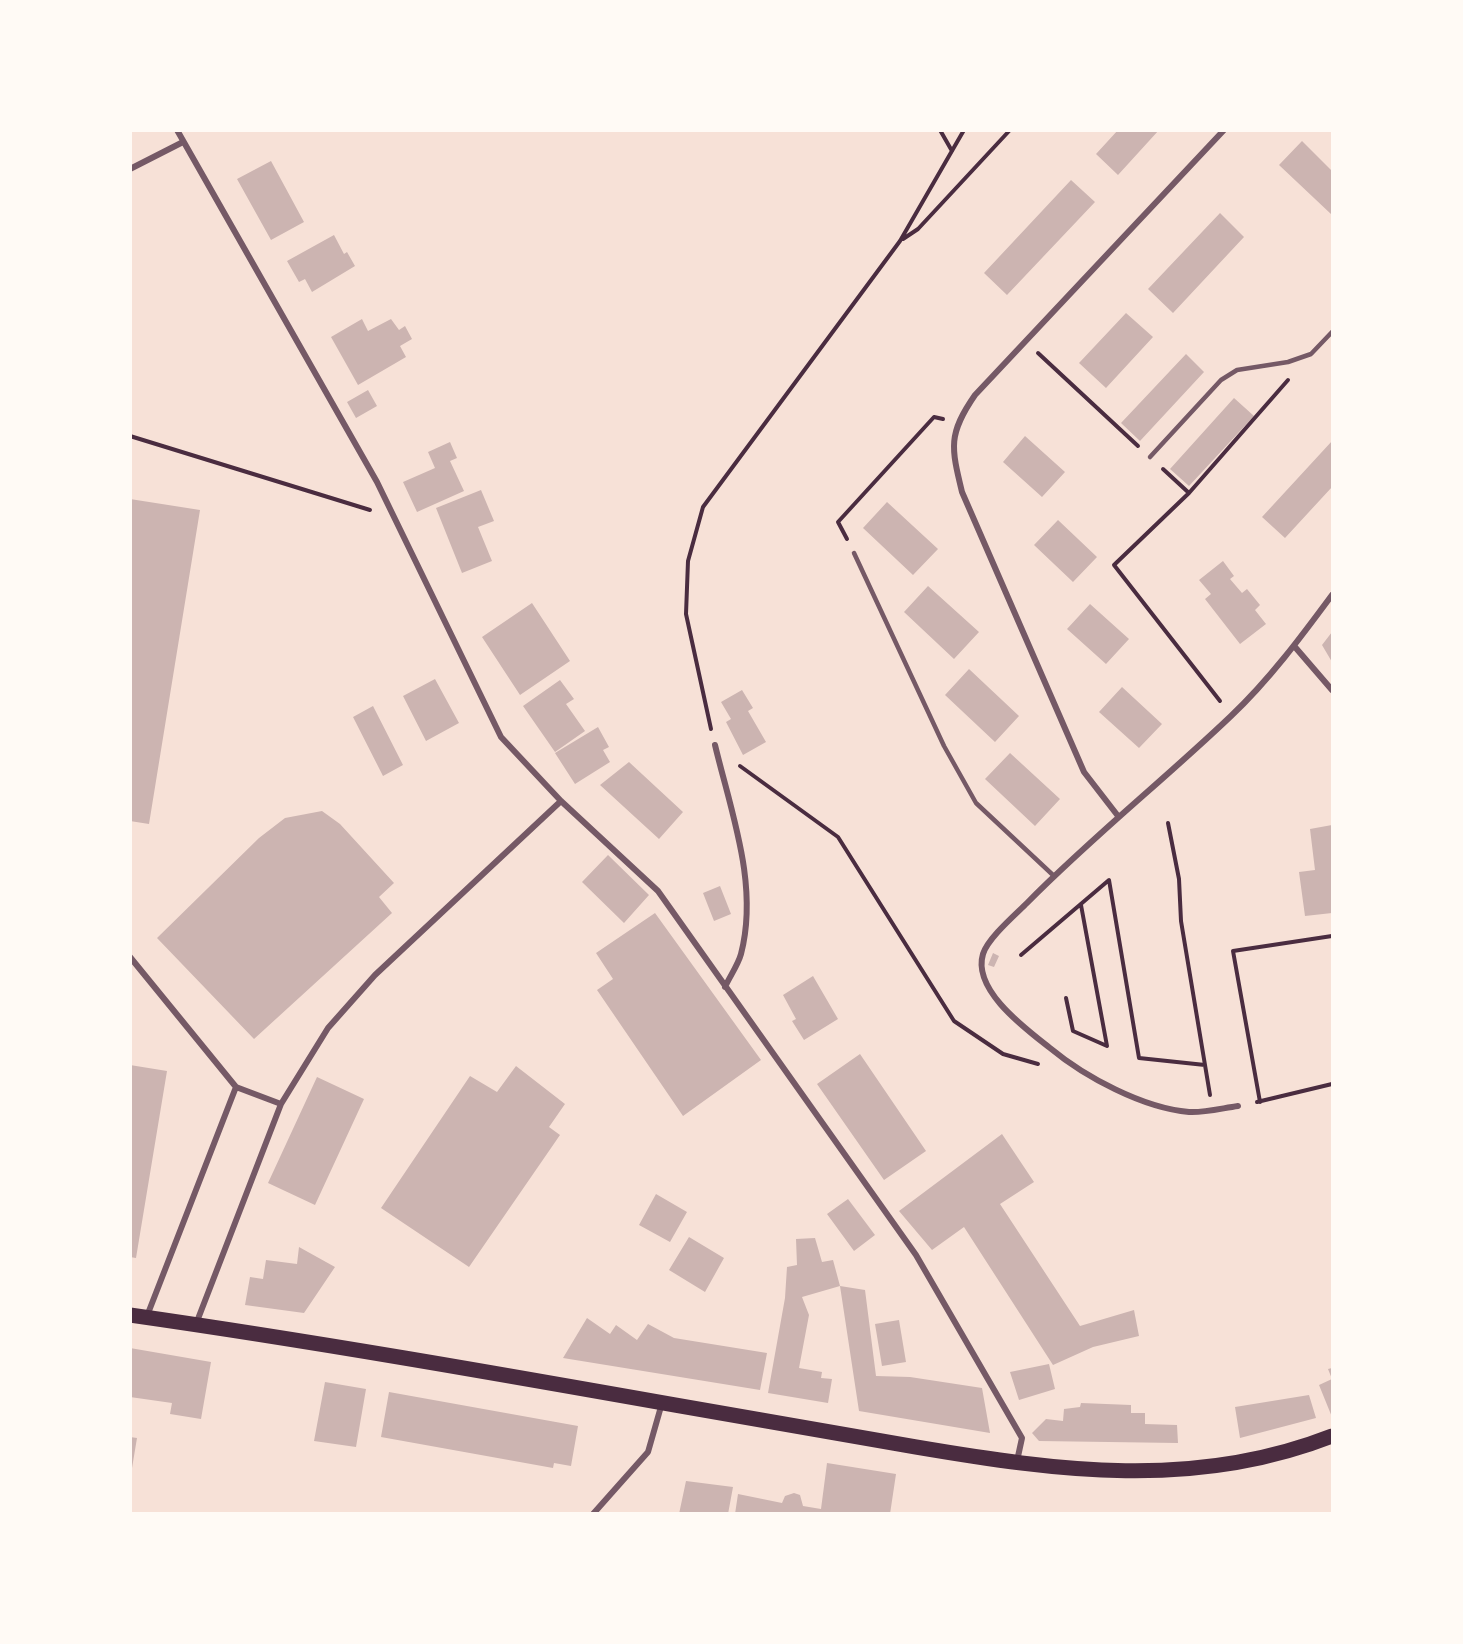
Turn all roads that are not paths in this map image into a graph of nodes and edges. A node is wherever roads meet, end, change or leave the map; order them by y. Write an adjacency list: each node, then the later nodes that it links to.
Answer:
1 (177, 130): 3 (street)
2 (1224, 130): 13 (street)
3 (183, 142): 4 (street); 12 (street)
4 (130, 169)
5 (1332, 332): 6 (lane)
6 (1150, 457)
7 (854, 553): 14 (lane)
8 (1332, 595): 9 (street)
9 (1294, 647): 10 (street); 13 (street)
10 (1332, 690)
11 (715, 745): 16 (street)
12 (561, 801): 16 (street); 18 (street)
13 (1118, 816): 14 (street)
14 (1054, 876): 19 (street)
15 (130, 957): 17 (street)
16 (725, 987): 24 (street)
17 (236, 1087): 18 (street); 20 (street)
18 (280, 1104): 21 (street)
19 (1238, 1106)
20 (138, 1316): 21 (main road)
21 (196, 1324): 22 (main road)
22 (662, 1402): 24 (main road); 25 (street)
23 (1332, 1436): 24 (main road)
24 (1017, 1464)
25 (593, 1514)

